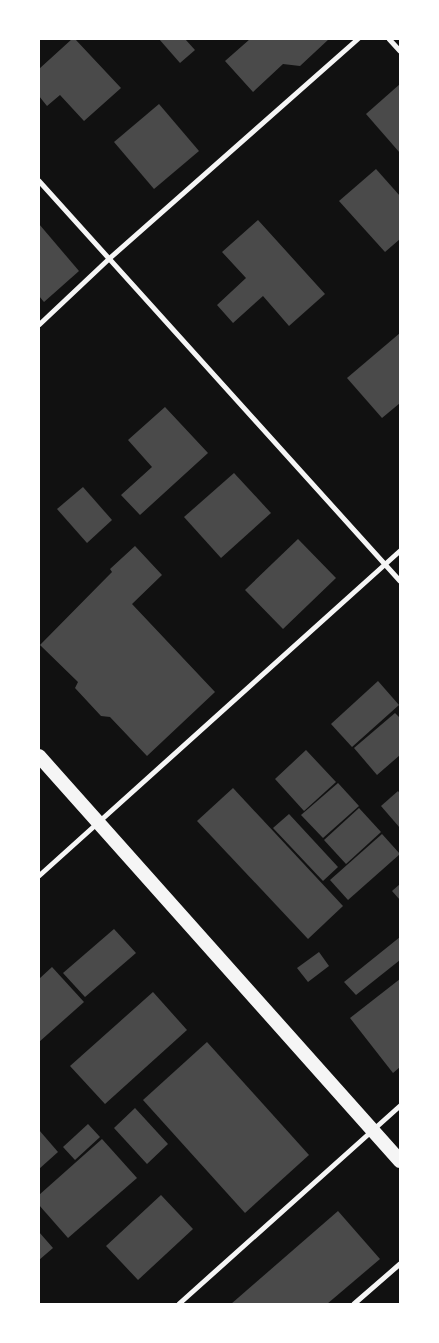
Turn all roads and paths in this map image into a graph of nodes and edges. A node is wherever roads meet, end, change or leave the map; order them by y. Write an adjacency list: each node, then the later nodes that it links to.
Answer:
1 (358, 39): 5 (street)
2 (389, 39): 3 (street)
3 (400, 51)
4 (39, 181): 5 (street)
5 (109, 259): 6 (street); 8 (street)
6 (39, 325)
7 (400, 550): 8 (street)
8 (385, 564): 9 (street); 11 (street)
9 (400, 581)
10 (39, 756): 11 (highway)
11 (98, 823): 12 (street); 14 (highway)
12 (39, 876)
13 (400, 1106): 14 (street)
14 (373, 1130): 15 (highway); 17 (street)
15 (400, 1161)
16 (400, 1264): 18 (street)
17 (179, 1304)
18 (354, 1304)

